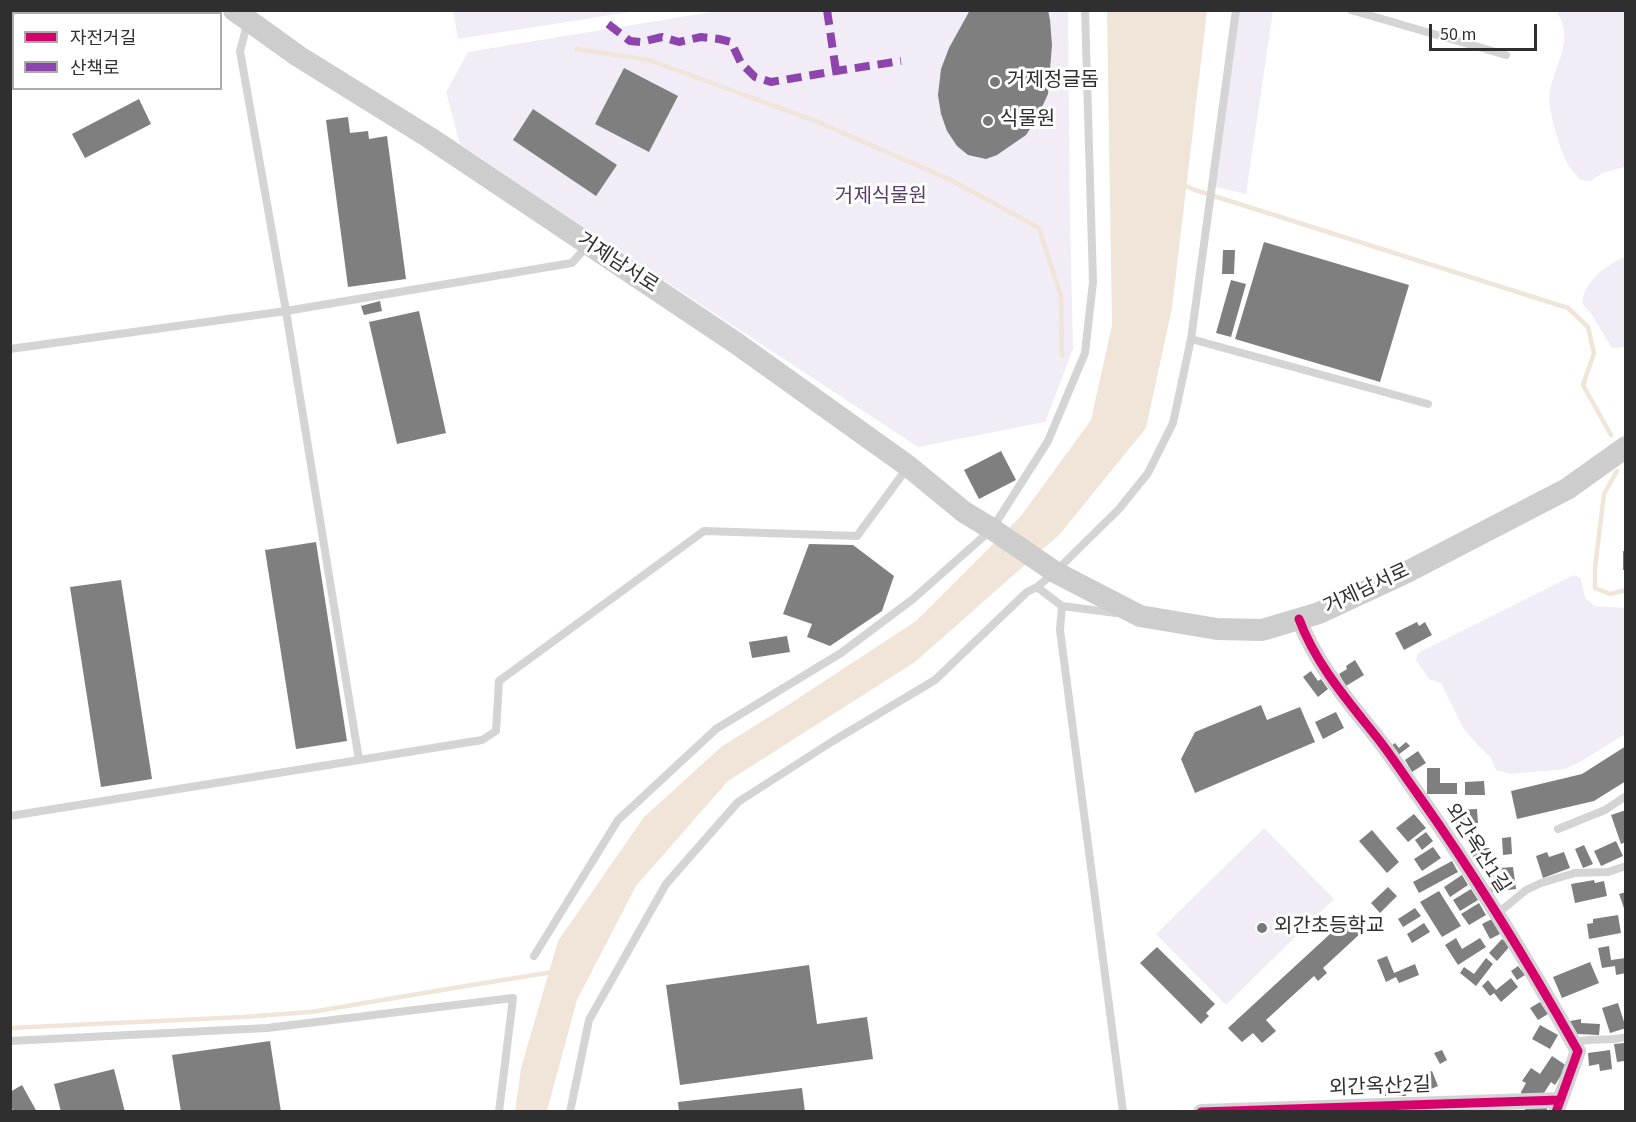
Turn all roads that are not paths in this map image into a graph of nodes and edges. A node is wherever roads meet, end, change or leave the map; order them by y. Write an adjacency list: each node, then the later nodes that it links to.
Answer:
1 (1085, 10): 13 (lane)
2 (1236, 10): 8 (lane)
3 (1352, 10): 5 (lane)
4 (241, 16): 6 (main road, 거제남서로); 7 (lane)
5 (1506, 55)
6 (588, 245): 7 (lane); 12 (main road, 거제남서로)
7 (286, 311): 9 (lane); 19 (lane)
8 (1191, 339): 10 (lane); 14 (lane)
9 (10, 349)
10 (1428, 404)
11 (1626, 447): 18 (main road, 거제남서로)
12 (908, 466): 13 (main road, 거제남서로); 19 (lane)
13 (992, 529): 14 (main road, 거제남서로); 25 (lane)
14 (1055, 572): 15 (lane); 17 (main road, 거제남서로)
15 (1037, 587): 16 (lane); 31 (lane)
16 (1062, 606): 17 (lane); 32 (lane)
17 (1140, 616): 18 (main road, 거제남서로)
18 (1299, 619): 24 (street, 외간옥산1길)
19 (359, 760): 21 (lane)
20 (1626, 796): 22 (lane)
21 (10, 816)
22 (1558, 829)
23 (1626, 866): 24 (lane)
24 (1497, 914): 28 (street, 외간옥산1길)
25 (534, 956)
26 (1626, 1037): 28 (lane)
27 (10, 1041): 30 (lane)
28 (1573, 1043): 29 (street)
29 (1558, 1106): 33 (street, 외간옥산2길)
30 (499, 1112)
31 (570, 1112)
32 (1124, 1112)
33 (1200, 1112)

